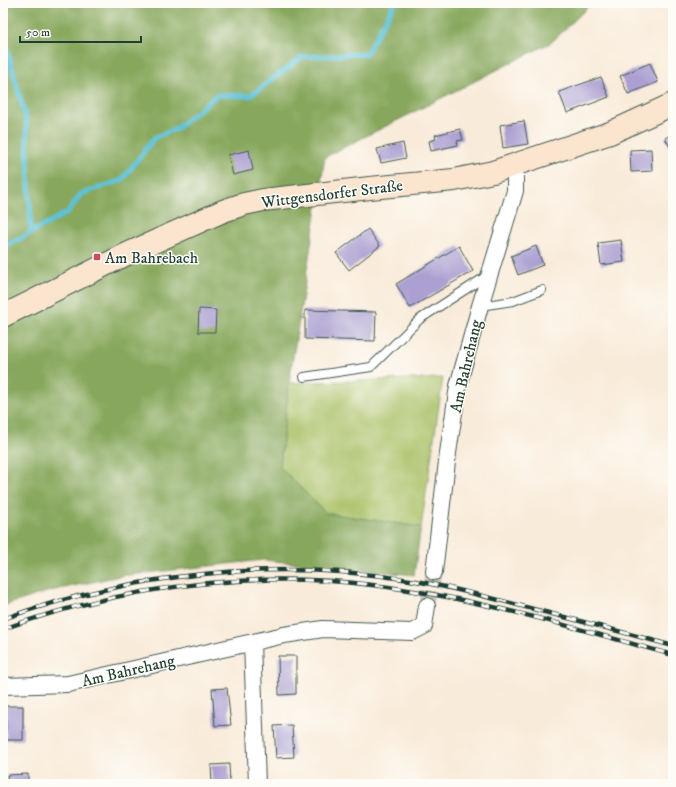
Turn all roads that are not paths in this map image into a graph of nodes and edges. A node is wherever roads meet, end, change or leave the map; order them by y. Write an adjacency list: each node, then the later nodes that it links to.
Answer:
1 (673, 104): 2 (street, Wittgensdorfer Straße)
2 (515, 165): 3 (street, Am Bahrehang); 6 (street, Wittgensdorfer Straße)
3 (490, 274): 5 (street, Am Bahrehang); 7 (lane)
4 (542, 290): 5 (lane)
5 (480, 306): 8 (street, Am Bahrehang)
6 (3, 316)
7 (304, 377)
8 (434, 572)
9 (427, 606): 10 (street, Am Bahrehang)
10 (252, 642): 11 (street, Am Bahrehang); 12 (street)
11 (3, 686)
12 (257, 784)

